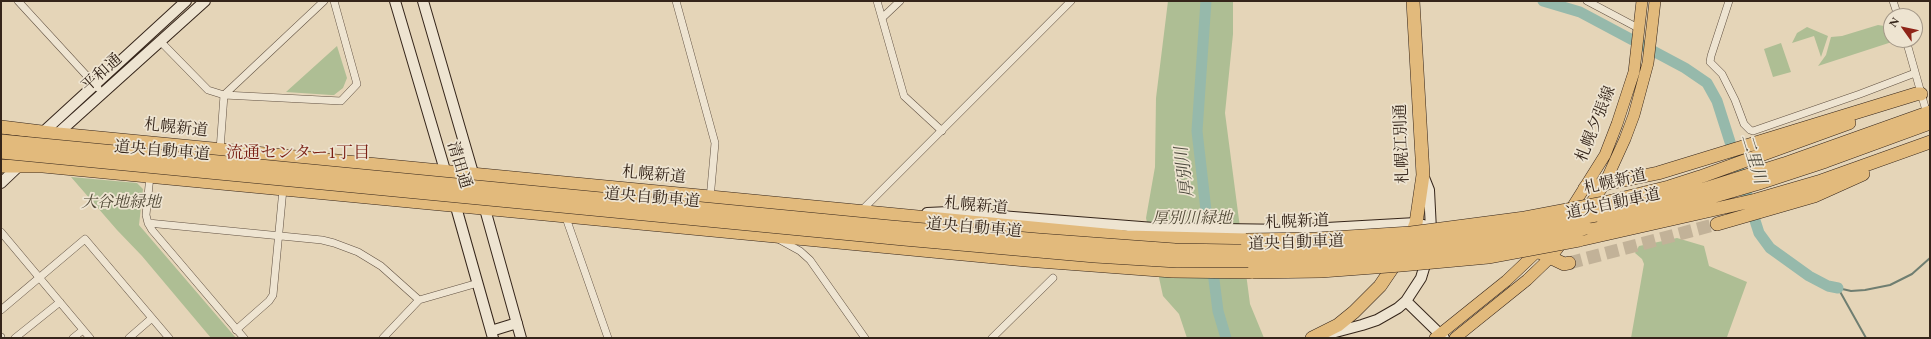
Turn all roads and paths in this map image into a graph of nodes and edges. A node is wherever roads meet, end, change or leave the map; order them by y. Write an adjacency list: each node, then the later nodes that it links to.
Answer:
1 (18, 1): 22 (street)
2 (186, 1): 22 (street, 平和通)
3 (205, 1): 19 (street, 平和通)
4 (324, 1): 24 (street)
5 (334, 1): 24 (street)
6 (395, 1): 38 (street, 清田通)
7 (423, 1): 39 (street, 清田通)
8 (676, 1): 47 (street)
9 (877, 1): 17 (street)
10 (900, 1): 17 (street)
11 (1071, 1): 28 (street)
12 (1413, 1): 40 (highway, 札幌江別通)
13 (1587, 1): 18 (street)
14 (1642, 1): 18 (main road, 札幌夕張線)
15 (1655, 1): 43 (main road, 札幌夕張線)
16 (1729, 1): 21 (street)
17 (882, 18): 28 (street)
18 (1640, 32): 44 (main road, 札幌夕張線)
19 (160, 41): 23 (street, 平和通); 24 (street)
20 (1908, 48): 21 (street)
21 (1915, 73): 25 (street)
22 (94, 84): 23 (street); 29 (street, 平和通)
23 (102, 92): 30 (street, 平和通)
24 (224, 95): 33 (street)
25 (1926, 101): 37 (highway, 道央自動車道); 43 (highway); 51 (highway, 札幌新道, bridge)
26 (1930, 123): 37 (highway, 道央自動車道)
27 (1, 127): 29 (highway, 札幌新道)
28 (942, 131): 50 (street)
29 (42, 132): 30 (highway, 札幌新道); 36 (street, 平和通)
30 (58, 134): 33 (highway, 札幌新道); 36 (street, 平和通)
31 (1, 141): 46 (highway, 道央自動車道, bridge)
32 (1930, 142): 55 (highway); 59 (highway, bridge)
33 (220, 150): 38 (highway, 札幌新道)
34 (1, 152): 46 (highway, 道央自動車道, bridge)
35 (1, 166): 36 (highway)
36 (18, 166): 41 (highway); 42 (street, 平和通)
37 (1786, 169): 46 (highway, 道央自動車道)
38 (445, 172): 39 (highway, 札幌新道); 48 (street, 清田通)
39 (473, 173): 47 (highway, 札幌新道); 49 (street, 清田通)
40 (1424, 175): 53 (highway, 札幌江別通); 57 (street)
41 (150, 176): 45 (highway); 54 (street)
42 (1, 183)
43 (1604, 184): 44 (highway); 61 (main road, 札幌夕張線)
44 (1585, 188): 61 (main road, 札幌夕張線)
45 (283, 189): 48 (highway); 60 (street)
46 (1706, 193)
47 (710, 197): 50 (highway, 札幌新道); 56 (street)
48 (456, 205): 49 (highway); 65 (street, 清田通)
49 (485, 208): 52 (highway); 71 (street, 清田通)
50 (859, 212): 51 (highway, 札幌新道)
51 (885, 214): 53 (street)
52 (565, 215): 56 (highway); 84 (street)
53 (1416, 222): 57 (street); 87 (highway, 札幌江別通)
54 (148, 223): 60 (street); 73 (street)
55 (1717, 224)
56 (708, 229): 59 (highway)
57 (1431, 230): 67 (street)
58 (1, 232): 63 (street)
59 (768, 235): 85 (street)
60 (279, 236): 66 (street); 73 (street)
61 (1544, 255): 62 (highway); 75 (main road, 札幌夕張線); 88 (main road, 札幌夕張線)
62 (1569, 263)
63 (40, 278): 68 (street); 69 (street); 70 (street)
64 (1053, 278): 86 (street)
65 (478, 283): 66 (street); 74 (street, 清田通)
66 (419, 300): 82 (street)
67 (1406, 301): 75 (street); 87 (street)
68 (60, 302): 72 (street); 76 (street)
69 (1, 310)
70 (152, 318): 79 (street); 80 (street)
71 (517, 323): 74 (street); 83 (street, 清田通)
72 (83, 330): 77 (street); 78 (street)
73 (236, 330): 81 (street)
74 (492, 334)
75 (1440, 336)
76 (15, 338)
77 (73, 338)
78 (90, 338)
79 (129, 338)
80 (169, 338)
81 (244, 338)
82 (383, 338)
83 (521, 338)
84 (608, 338)
85 (865, 338)
86 (992, 338)
87 (1313, 338)
88 (1455, 338)

